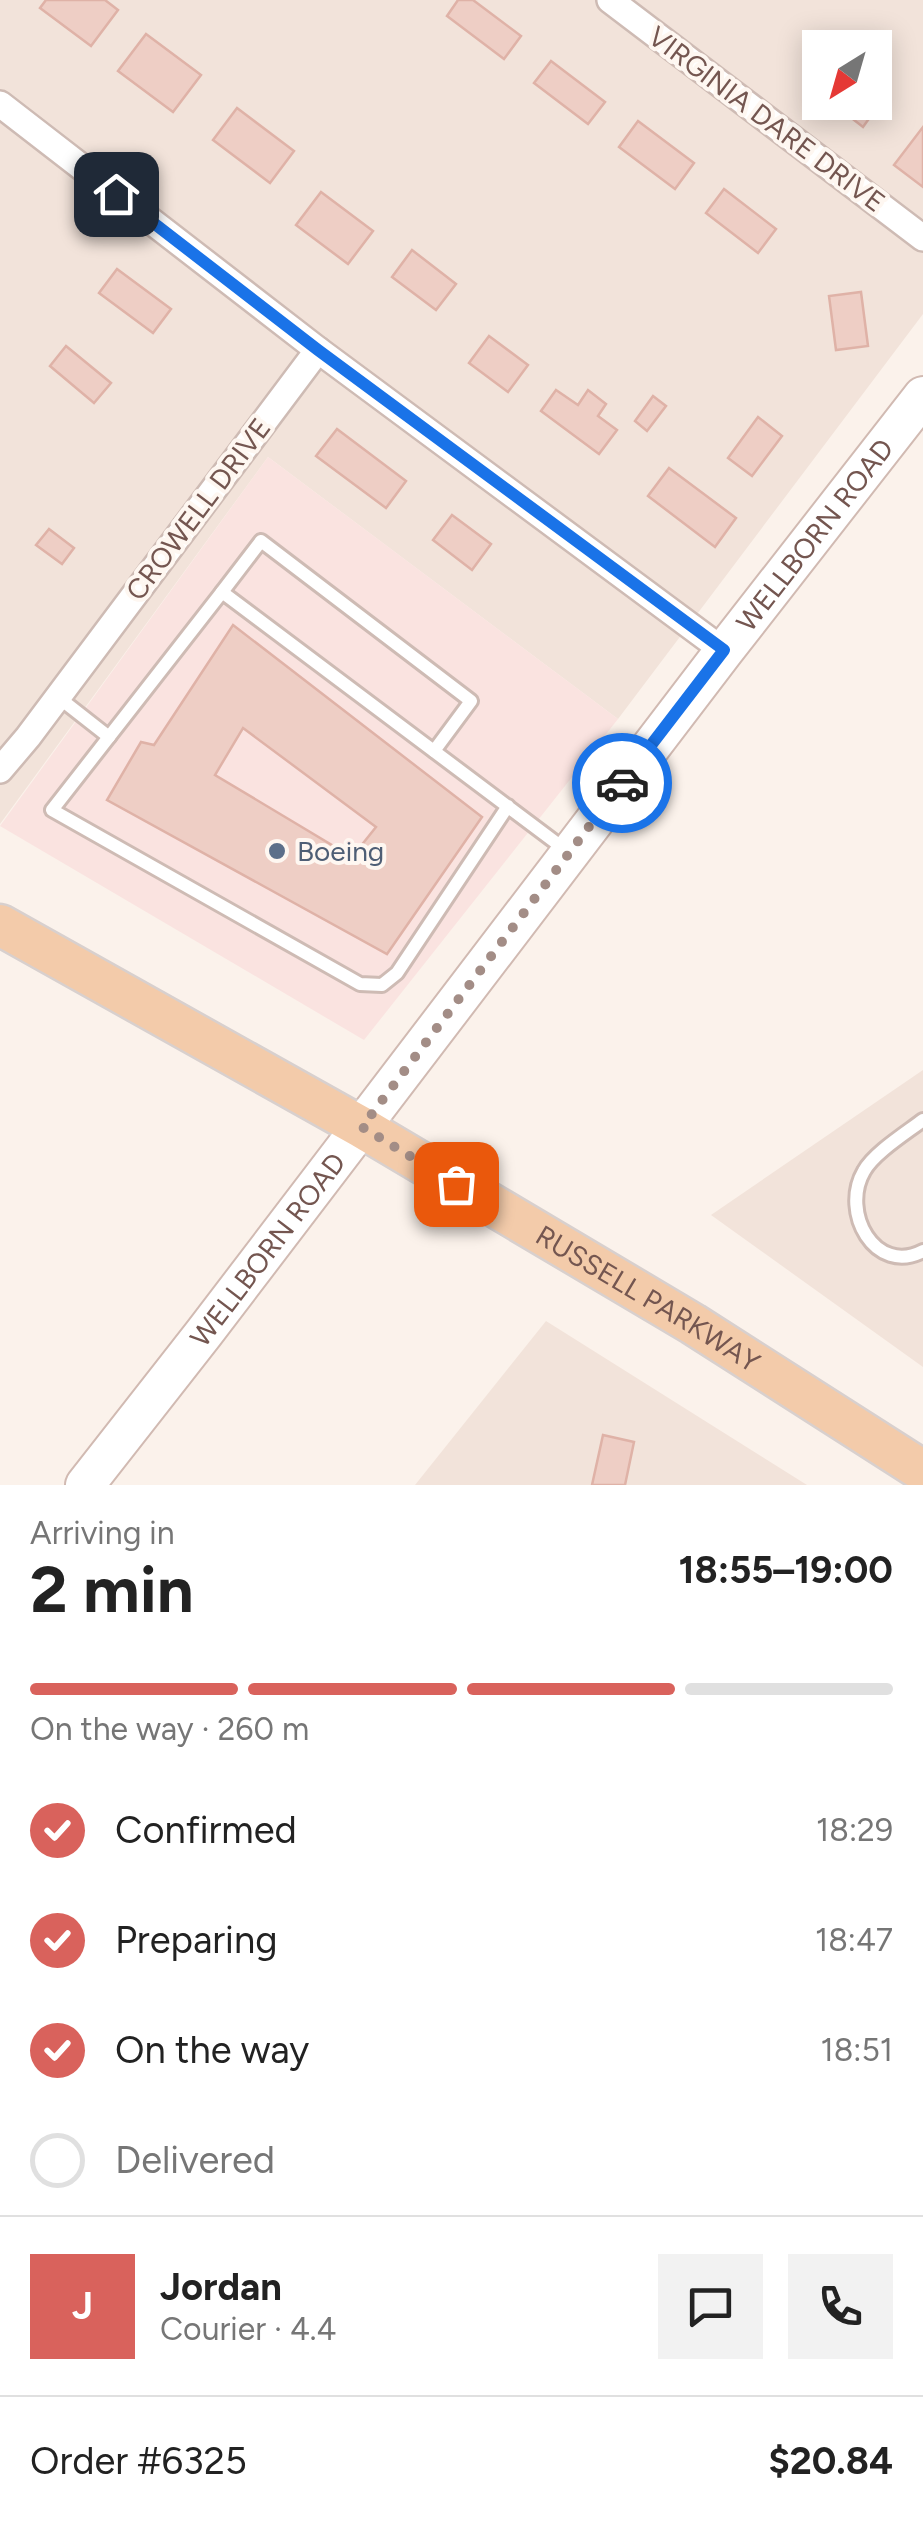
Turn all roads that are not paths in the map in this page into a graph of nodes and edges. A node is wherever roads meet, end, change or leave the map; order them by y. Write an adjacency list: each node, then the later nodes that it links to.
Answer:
1 (610, 0): 3 (street, VIRGINIA DARE DRIVE)
2 (0, 104): 4 (street)
3 (923, 238)
4 (318, 350): 7 (street); 8 (street, CROWELL DRIVE)
5 (923, 396): 7 (street, WELLBORN ROAD)
6 (222, 592): 9 (lane); 10 (lane); 10 (lane)
7 (724, 650): 13 (street, WELLBORN ROAD)
8 (58, 698): 9 (lane); 11 (street, CROWELL DRIVE)
9 (108, 737): 12 (lane)
10 (434, 750): 12 (lane)
11 (0, 770)
12 (508, 806): 13 (lane)
13 (569, 852): 16 (street, WELLBORN ROAD)
14 (0, 924): 16 (main road, RUSSELL PARKWAY)
15 (923, 1120): 17 (lane)
16 (362, 1127): 18 (main road, RUSSELL PARKWAY); 19 (street, WELLBORN ROAD)
17 (923, 1251)
18 (923, 1471)
19 (85, 1485)

